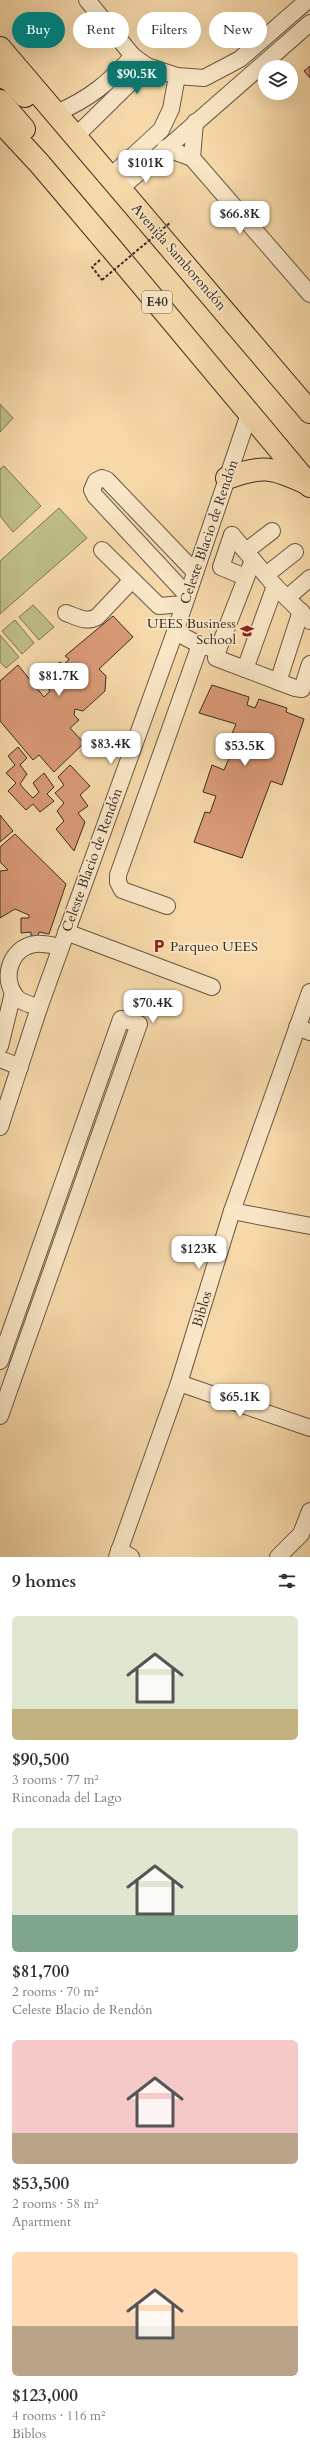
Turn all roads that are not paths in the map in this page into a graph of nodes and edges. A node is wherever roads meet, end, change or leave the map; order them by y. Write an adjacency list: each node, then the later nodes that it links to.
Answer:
1 (87, 0): 5 (street)
2 (308, 0): 8 (street)
3 (310, 23): 14 (street)
4 (0, 48): 12 (highway, Avenida Samborondón)
5 (133, 56): 6 (street); 9 (street)
6 (147, 66): 8 (street); 11 (street)
7 (0, 76): 20 (highway)
8 (177, 76): 19 (street)
9 (90, 97): 11 (street); 12 (street)
10 (0, 101): 18 (highway)
11 (102, 109): 15 (street)
12 (56, 113): 15 (highway, Avenida Samborondón)
13 (0, 122): 18 (highway, E40)
14 (195, 122): 16 (street); 17 (street)
15 (76, 136): 19 (highway, Avenida Samborondón)
16 (165, 148): 17 (street); 19 (street)
17 (192, 158): 21 (street)
18 (39, 163): 22 (highway, E40)
19 (115, 183): 20 (highway, Avenida Samborondón)
20 (178, 256): 23 (highway, Avenida Samborondón)
21 (310, 294)
22 (250, 411): 24 (street, Celeste Blacio de Rendón); 25 (highway, E40)
23 (310, 412)
24 (227, 478): 25 (highway); 30 (street, Celeste Blacio de Rendón)
25 (309, 485)
26 (272, 531): 29 (street)
27 (102, 550): 33 (street)
28 (294, 552): 34 (street)
29 (249, 556): 31 (street); 31 (street); 34 (street)
30 (195, 572): 36 (street, Celeste Blacio de Rendón); 36 (street)
31 (245, 577): 41 (street)
32 (310, 578): 35 (street)
33 (132, 580): 36 (street); 37 (street)
34 (271, 581): 35 (street); 43 (street)
35 (287, 598): 38 (street)
36 (185, 600): 39 (street, Celeste Blacio de Rendón)
37 (66, 613)
38 (307, 617): 44 (street)
39 (175, 632): 40 (street); 46 (street, Celeste Blacio de Rendón)
40 (200, 645): 41 (street); 45 (street)
41 (218, 650): 43 (street)
42 (310, 664): 44 (street)
43 (245, 669): 44 (street)
44 (278, 682)
45 (167, 906)
46 (64, 940): 47 (street); 49 (street); 50 (street, Celeste Blacio de Rendón)
47 (212, 987)
48 (310, 992): 52 (street, Biblos)
49 (13, 993): 50 (street); 51 (street)
50 (39, 1008): 55 (street, Celeste Blacio de Rendón)
51 (3, 1021): 53 (street)
52 (303, 1029): 61 (street, Biblos)
53 (0, 1046)
54 (0, 1059): 55 (street)
55 (20, 1067): 58 (street, Celeste Blacio de Rendón)
56 (91, 1103): 57 (street); 57 (street); 59 (street)
57 (109, 1108): 60 (street)
58 (0, 1127)
59 (72, 1157): 60 (street); 62 (street)
60 (89, 1163): 63 (street)
61 (232, 1211): 64 (street); 69 (street, Biblos)
62 (51, 1217): 63 (street); 65 (street)
63 (69, 1222): 66 (street)
64 (310, 1226)
65 (31, 1274): 66 (street); 67 (street)
66 (48, 1280): 68 (street)
67 (2, 1350): 68 (street)
68 (21, 1355): 70 (street)
69 (179, 1383): 71 (street); 73 (street, Biblos)
70 (0, 1416)
71 (310, 1428)
72 (310, 1511): 74 (street)
73 (122, 1555)
74 (278, 1557)

